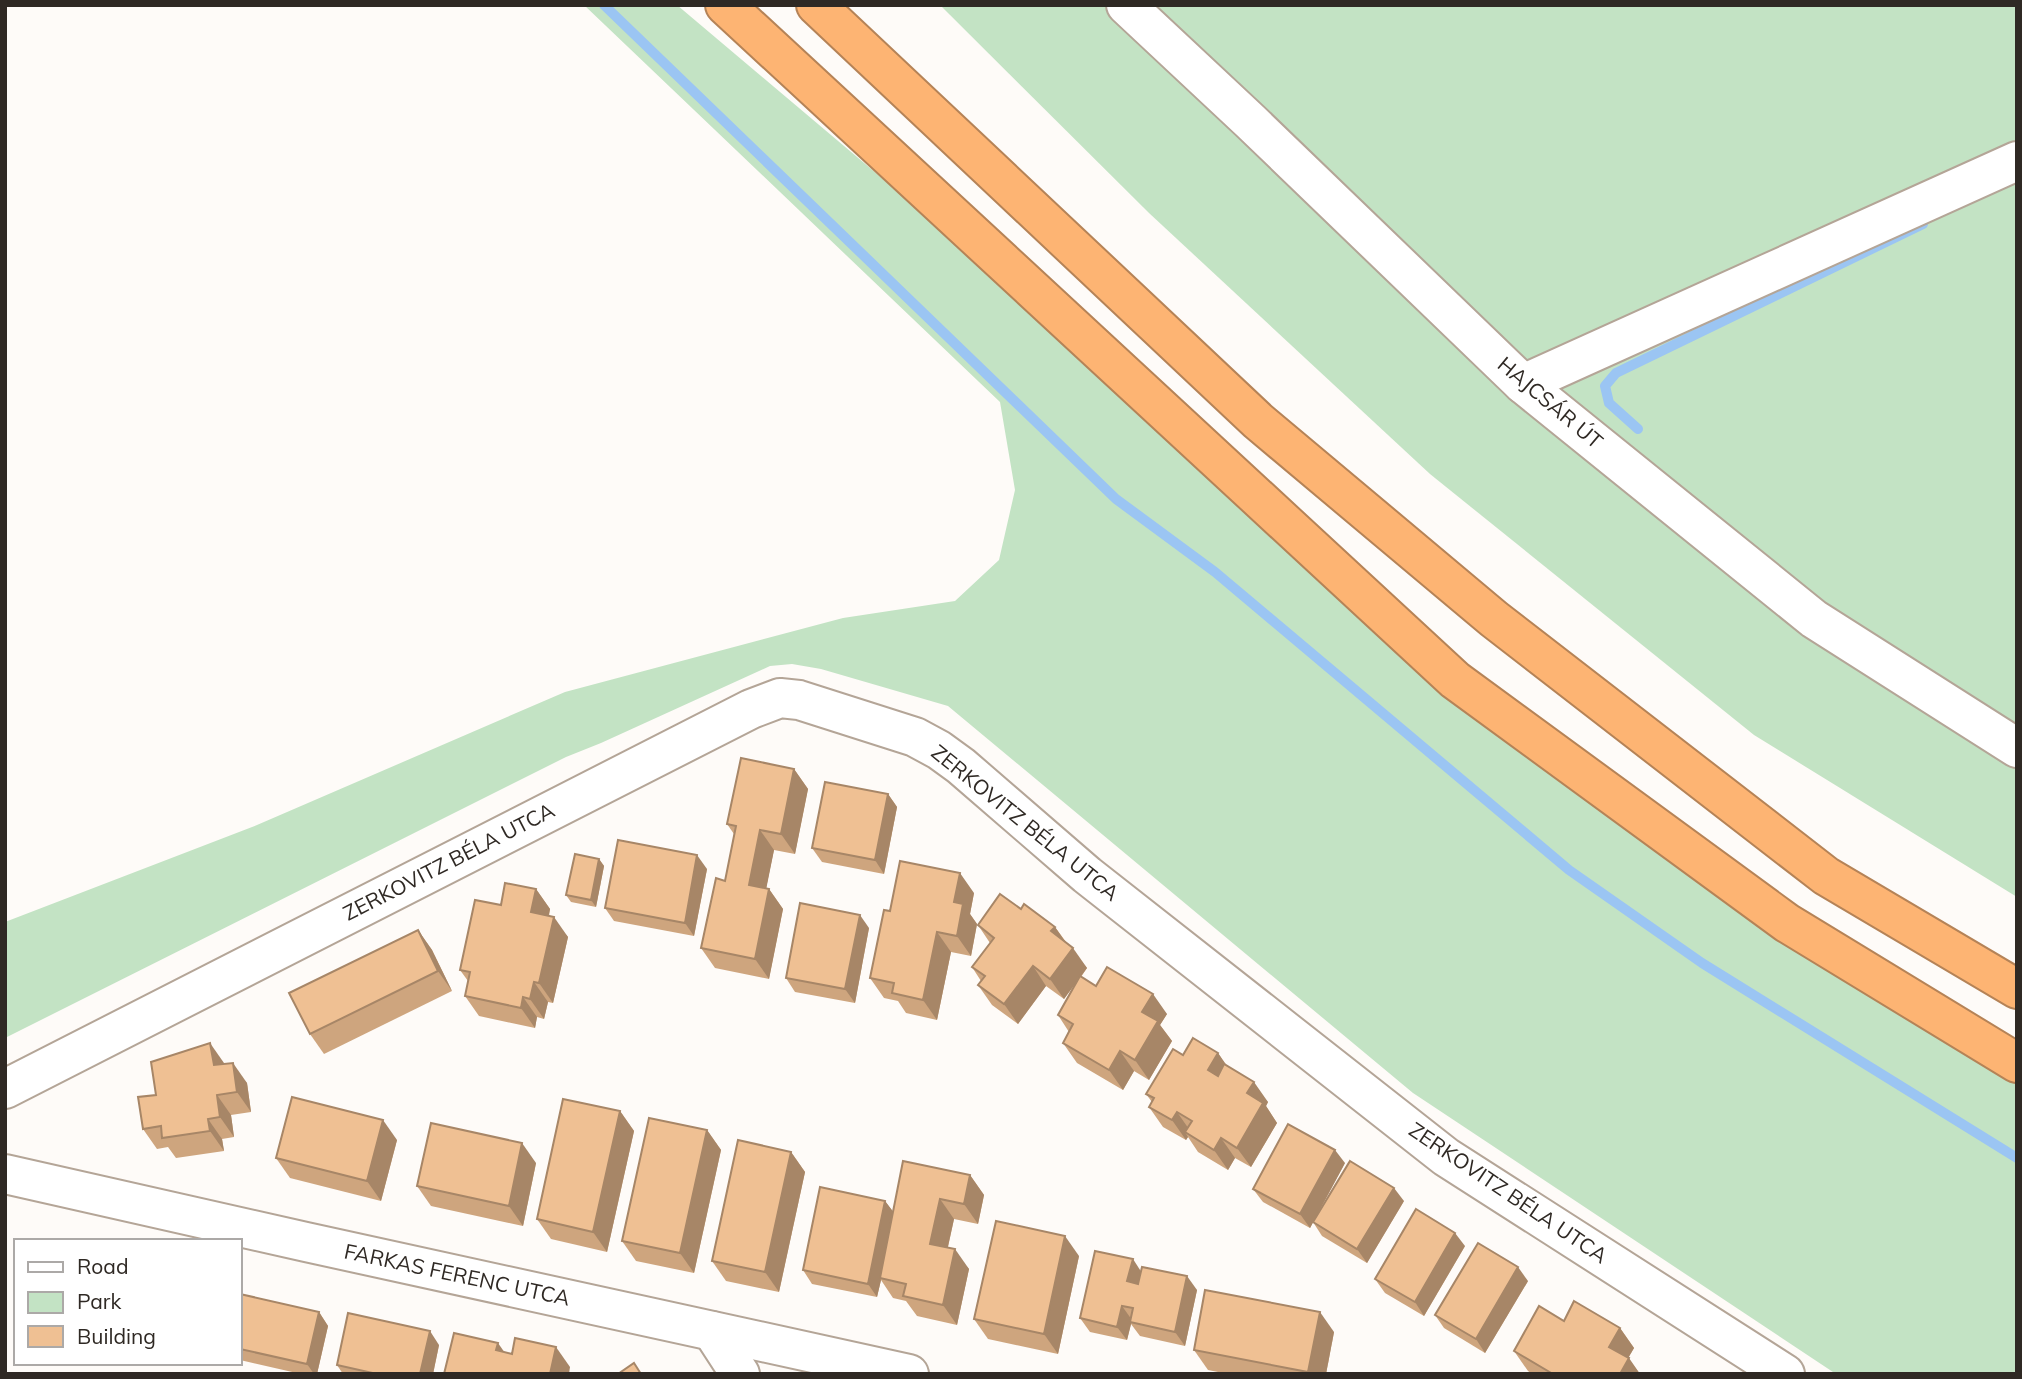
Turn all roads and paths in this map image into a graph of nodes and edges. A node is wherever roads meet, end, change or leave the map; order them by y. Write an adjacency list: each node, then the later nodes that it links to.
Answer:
1 (725, 5): 8 (highway)
2 (816, 5): 7 (highway)
3 (1126, 5): 5 (street, HAJCSÁR ÚT)
4 (2017, 160): 5 (street)
5 (1523, 384): 6 (street, HAJCSÁR ÚT)
6 (2017, 748)
7 (2017, 989)
8 (2017, 1063)
9 (5, 1089): 14 (street, ZERKOVITZ BÉLA UTCA)
10 (5, 1174): 11 (street, FARKAS FERENC UTCA)
11 (712, 1331): 12 (street); 13 (street, FARKAS FERENC UTCA)
12 (740, 1374)
13 (909, 1374)
14 (1785, 1374)

